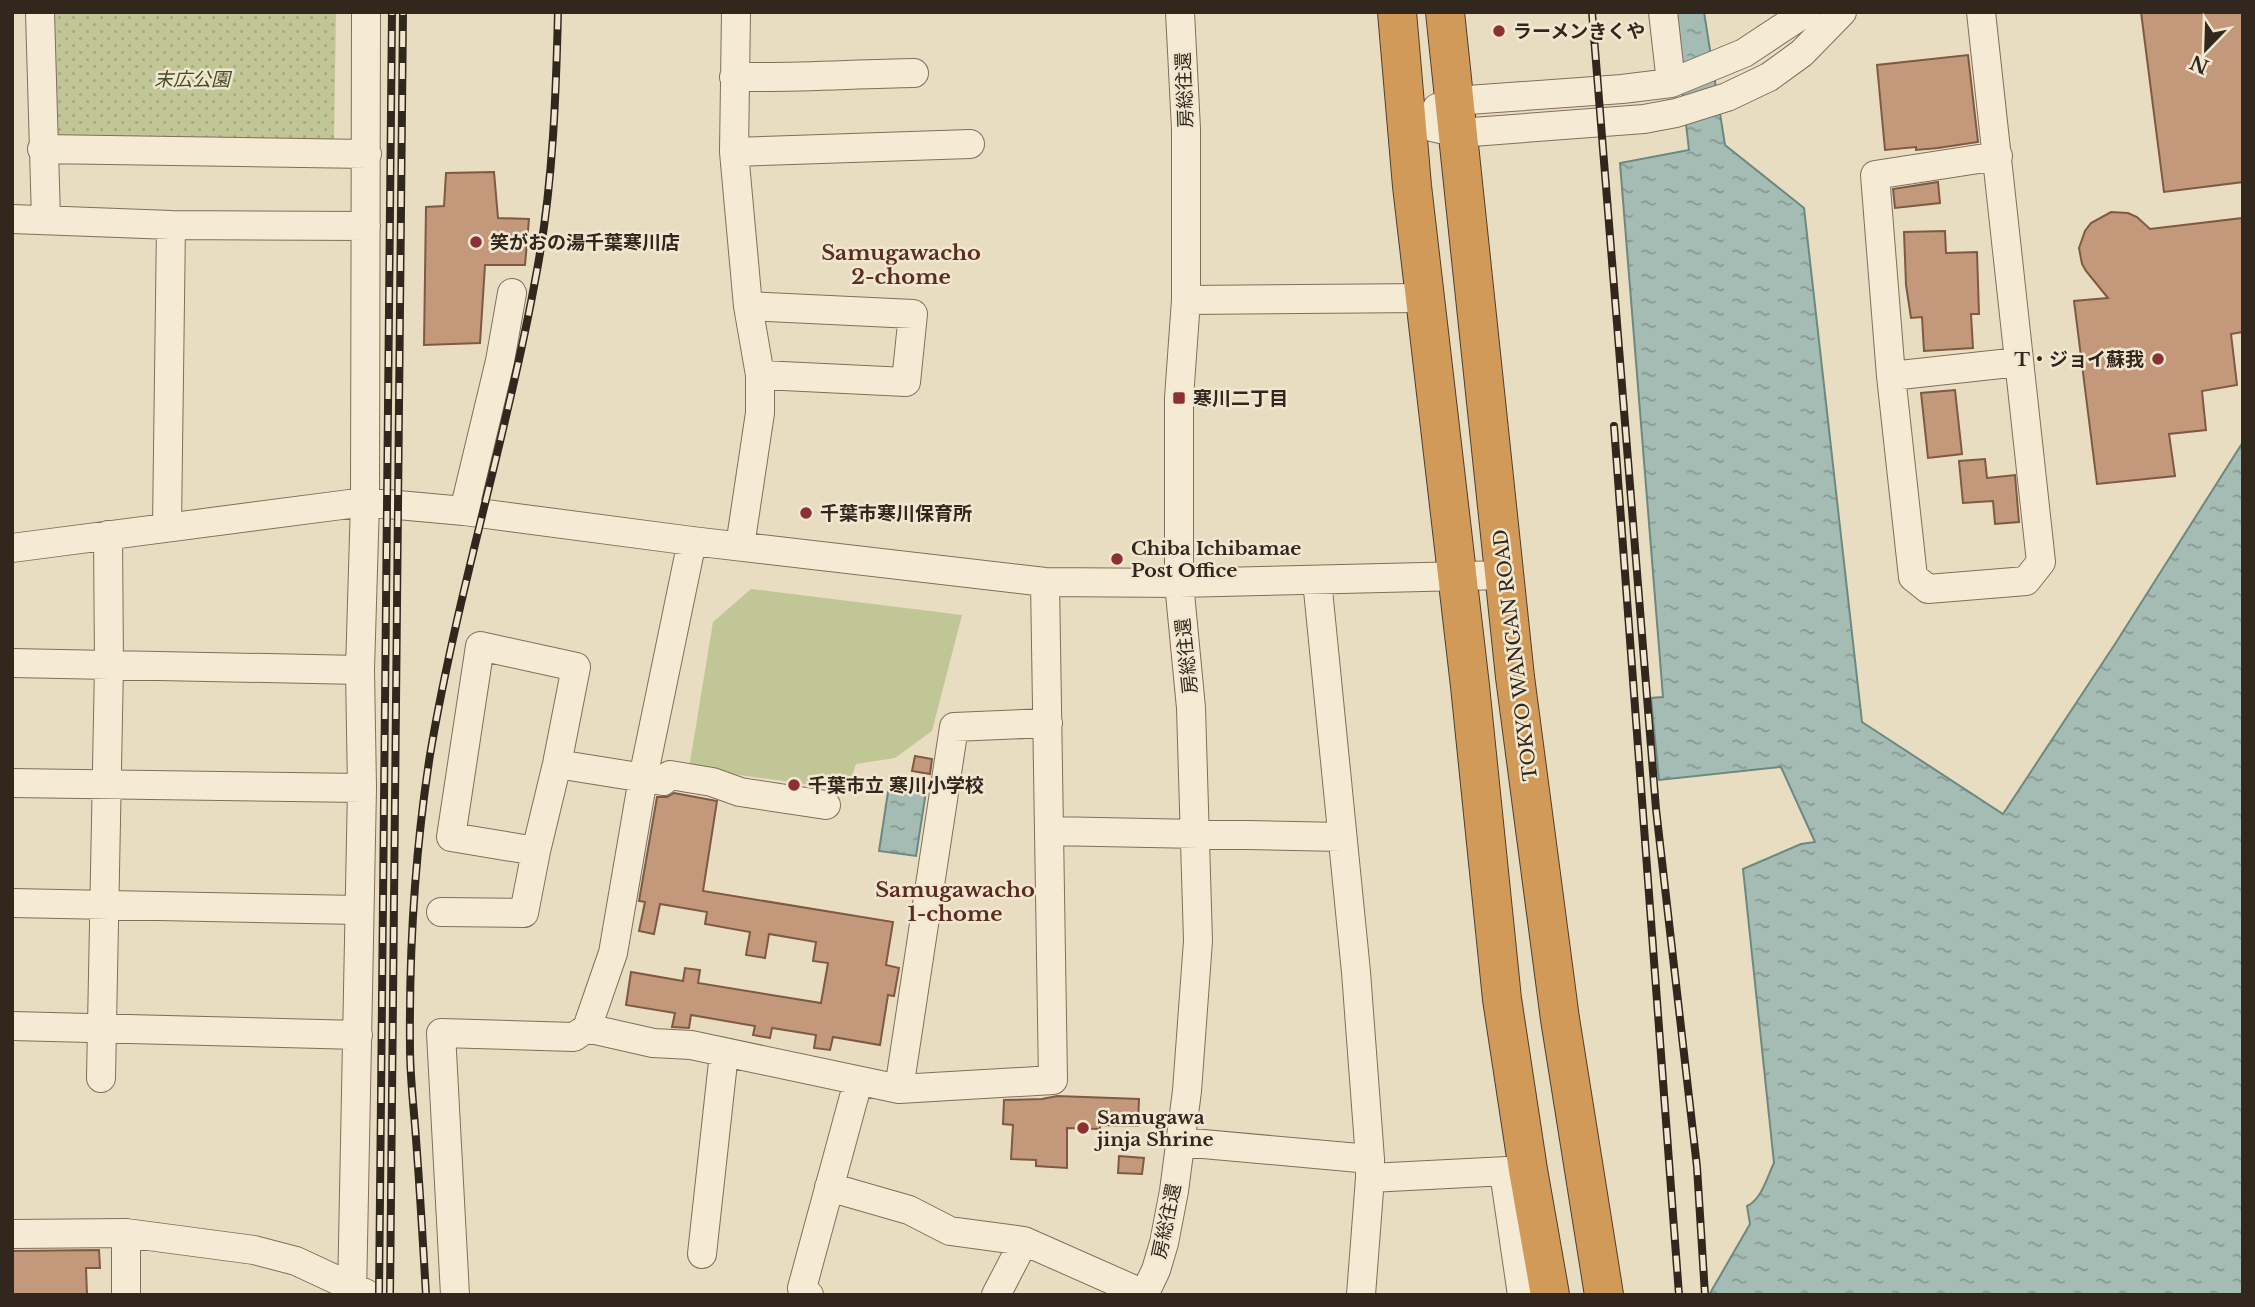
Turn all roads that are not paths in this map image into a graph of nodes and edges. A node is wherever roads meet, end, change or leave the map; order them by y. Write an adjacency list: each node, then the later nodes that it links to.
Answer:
1 (40, 12): 17 (street)
2 (366, 12): 19 (street)
3 (736, 12): 12 (street)
4 (1181, 12): 27 (street, 房総往還)
5 (1397, 12): 15 (highway)
6 (1445, 12): 14 (highway, TOKYO WANGAN ROAD)
7 (1663, 12): 13 (street)
8 (1806, 12): 13 (street)
9 (1842, 12): 14 (street)
10 (1980, 12): 20 (street)
11 (914, 73): 12 (street)
12 (734, 76): 18 (street)
13 (1671, 83): 14 (street)
14 (1457, 117): 15 (street); 39 (highway, TOKYO WANGAN ROAD)
15 (1405, 121): 26 (highway)
16 (970, 144): 18 (street)
17 (43, 149): 19 (street); 22 (street)
18 (734, 152): 28 (street)
19 (367, 154): 24 (street)
20 (1998, 156): 29 (street); 31 (street)
21 (12, 219): 22 (street)
22 (46, 219): 23 (street)
23 (171, 225): 24 (street); 34 (street)
24 (366, 226): 32 (street)
25 (512, 293): 33 (street)
26 (1424, 298): 27 (street); 40 (highway)
27 (1186, 300): 43 (street, 房総往還)
28 (748, 306): 30 (street); 30 (street)
29 (2019, 362): 31 (street); 31 (street)
30 (760, 375): 37 (street)
31 (1891, 376)
32 (365, 502): 33 (street); 34 (street); 46 (street)
33 (464, 511): 36 (street)
34 (167, 526): 35 (street)
35 (108, 534): 38 (street); 45 (street)
36 (692, 541): 37 (street); 50 (street)
37 (740, 546): 42 (street)
38 (12, 548)
39 (1505, 575): 40 (street); 47 (highway, TOKYO WANGAN ROAD)
40 (1457, 577): 41 (street); 73 (highway)
41 (1317, 580): 43 (street); 57 (street)
42 (1045, 582): 43 (street); 48 (street)
43 (1179, 583): 56 (street, 房総往還)
44 (12, 663): 45 (street)
45 (109, 666): 46 (street); 52 (street)
46 (360, 670): 53 (street)
47 (1515, 677): 88 (highway); 89 (highway, TOKYO WANGAN ROAD)
48 (1048, 723): 55 (street); 70 (street)
49 (557, 764): 50 (street); 58 (street); 58 (street)
50 (643, 778): 54 (street); 65 (street)
51 (12, 783): 52 (street)
52 (106, 786): 53 (street); 60 (street)
53 (362, 788): 61 (street)
54 (826, 805)
55 (1050, 831): 56 (street); 70 (street)
56 (1195, 835): 57 (street); 71 (street, 房総往還)
57 (1342, 837): 72 (street)
58 (536, 850): 62 (street)
59 (12, 903): 60 (street)
60 (104, 905): 61 (street); 64 (street)
61 (359, 910): 66 (street)
62 (441, 912)
63 (12, 1026): 64 (street)
64 (102, 1027): 66 (street); 68 (street)
65 (587, 1028): 67 (street); 81 (street)
66 (358, 1035): 79 (street)
67 (723, 1053): 69 (street); 78 (street)
68 (101, 1078)
69 (858, 1082): 70 (street); 74 (street)
70 (899, 1089)
71 (1181, 1142): 72 (street); 84 (street, 房総往還)
72 (1370, 1169): 73 (street); 85 (street)
73 (1516, 1171): 86 (street); 87 (highway)
74 (829, 1187): 77 (street); 82 (street)
75 (126, 1233): 76 (street); 79 (street); 80 (street)
76 (12, 1234)
77 (1024, 1241): 83 (street); 84 (street)
78 (702, 1254)
79 (358, 1292)
80 (126, 1295)
81 (455, 1295)
82 (809, 1295)
83 (996, 1295)
84 (1145, 1295)
85 (1361, 1295)
86 (1522, 1295)
87 (1550, 1295)
88 (1578, 1295)
89 (1604, 1295)

